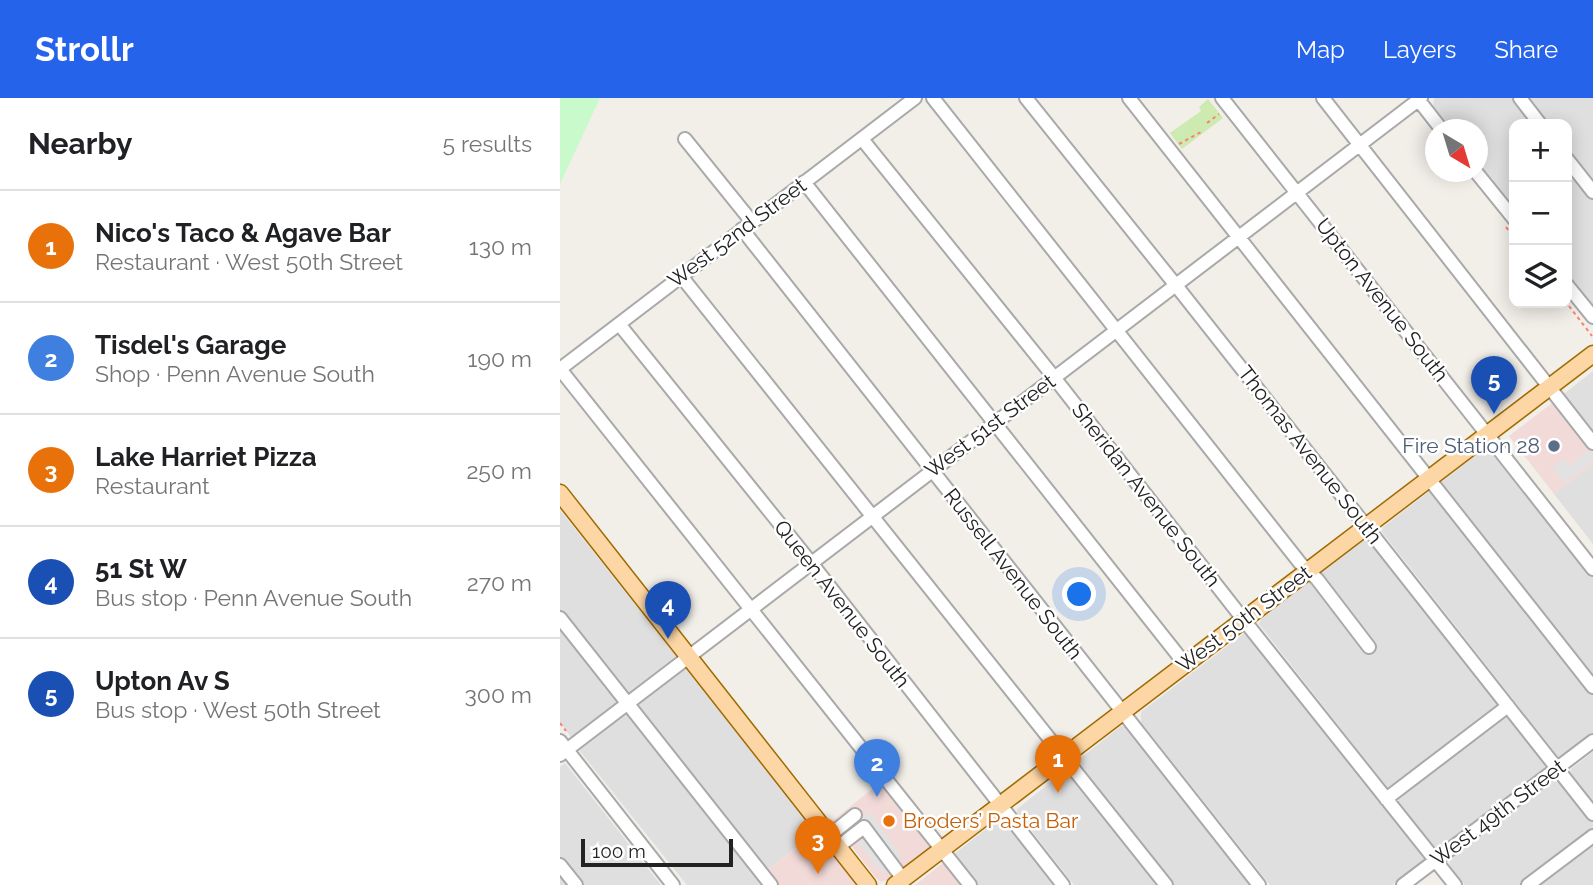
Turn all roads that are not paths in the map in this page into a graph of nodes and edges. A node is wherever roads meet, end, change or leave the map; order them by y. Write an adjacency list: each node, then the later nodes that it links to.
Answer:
1 (915, 98): 12 (street, West 52nd Street)
2 (933, 98): 27 (street)
3 (1026, 98): 23 (street, Thomas Avenue South)
4 (1129, 98): 21 (street)
5 (1222, 98): 18 (street, Upton Avenue South)
6 (1323, 98): 13 (street)
7 (1520, 98): 10 (street)
8 (1419, 99): 9 (street); 13 (street, West 51st Street)
9 (1434, 119)
10 (1536, 119)
11 (685, 139): 20 (street, Russell Avenue South)
12 (862, 139): 15 (street, West 52nd Street); 30 (street, Sheridan Avenue South)
13 (1360, 145): 18 (street, West 51st Street); 31 (street)
14 (1572, 165): 17 (street)
15 (804, 182): 20 (street, West 52nd Street); 32 (street)
16 (1484, 182): 19 (street)
17 (1593, 192)
18 (1297, 193): 21 (street, West 51st Street); 33 (street, Upton Avenue South)
19 (1509, 213)
20 (747, 226): 22 (street, West 52nd Street); 35 (street, Russell Avenue South)
21 (1238, 237): 23 (street, West 51st Street); 36 (street)
22 (681, 276): 26 (street, West 52nd Street); 38 (street)
23 (1177, 285): 27 (street, West 51st Street); 39 (street, Thomas Avenue South)
24 (1572, 291): 25 (street)
25 (1593, 317)
26 (620, 324): 29 (street, West 52nd Street); 40 (street, Queen Avenue South)
27 (1116, 332): 30 (street, West 51st Street); 42 (street)
28 (1593, 354): 31 (main road, West 50th Street)
29 (560, 369): 43 (street)
30 (1054, 377): 32 (street, West 51st Street); 45 (street, Sheridan Avenue South)
31 (1550, 386): 33 (main road, West 50th Street); 34 (street)
32 (995, 423): 35 (street, West 51st Street); 48 (street)
33 (1488, 433): 36 (main road, West 50th Street); 41 (street, Upton Avenue South)
34 (1593, 443)
35 (931, 470): 38 (street, West 51st Street); 52 (street, Russell Avenue South)
36 (1430, 477): 39 (main road, West 50th Street); 49 (street)
37 (560, 493): 47 (main road)
38 (873, 516): 40 (street, West 51st Street); 55 (street)
39 (1366, 526): 42 (main road, West 50th Street); 51 (street, Thomas Avenue South)
40 (812, 564): 43 (street, West 51st Street); 58 (street, Queen Avenue South)
41 (1593, 569)
42 (1309, 570): 45 (main road, West 50th Street); 46 (street)
43 (751, 609): 47 (street, West 51st Street); 63 (street)
44 (560, 618): 50 (street)
45 (1243, 620): 48 (main road, West 50th Street); 57 (street, Sheridan Avenue South)
46 (1369, 647)
47 (689, 655): 50 (street, West 51st Street); 62 (main road)
48 (1185, 664): 52 (main road, West 50th Street)
49 (1593, 687)
50 (627, 703): 54 (street, West 51st Street); 69 (street)
51 (1508, 706): 56 (street, Thomas Avenue South); 57 (street)
52 (1121, 712): 55 (main road, West 50th Street); 74 (street, Russell Avenue South)
53 (1593, 741): 56 (street, West 49th Street)
54 (564, 746): 68 (street)
55 (1063, 757): 58 (main road, West 50th Street); 73 (street)
56 (1557, 768): 59 (street, Thomas Avenue South); 64 (street, West 49th Street)
57 (1386, 799): 64 (street, Sheridan Avenue South)
58 (999, 805): 63 (main road, West 50th Street); 72 (street, Queen Avenue South)
59 (1593, 814)
60 (855, 815): 62 (street)
61 (1593, 836): 77 (street)
62 (834, 841): 66 (street); 70 (main road)
63 (941, 849): 66 (main road, West 50th Street); 71 (street)
64 (1435, 860): 75 (street, West 49th Street); 76 (street, Sheridan Avenue South)
65 (560, 865): 67 (street)
66 (899, 882)
67 (576, 885)
68 (673, 885)
69 (771, 885)
70 (868, 885)
71 (970, 885)
72 (1063, 885)
73 (1166, 885)
74 (1259, 885)
75 (1403, 885)
76 (1455, 885)
77 (1528, 885)

